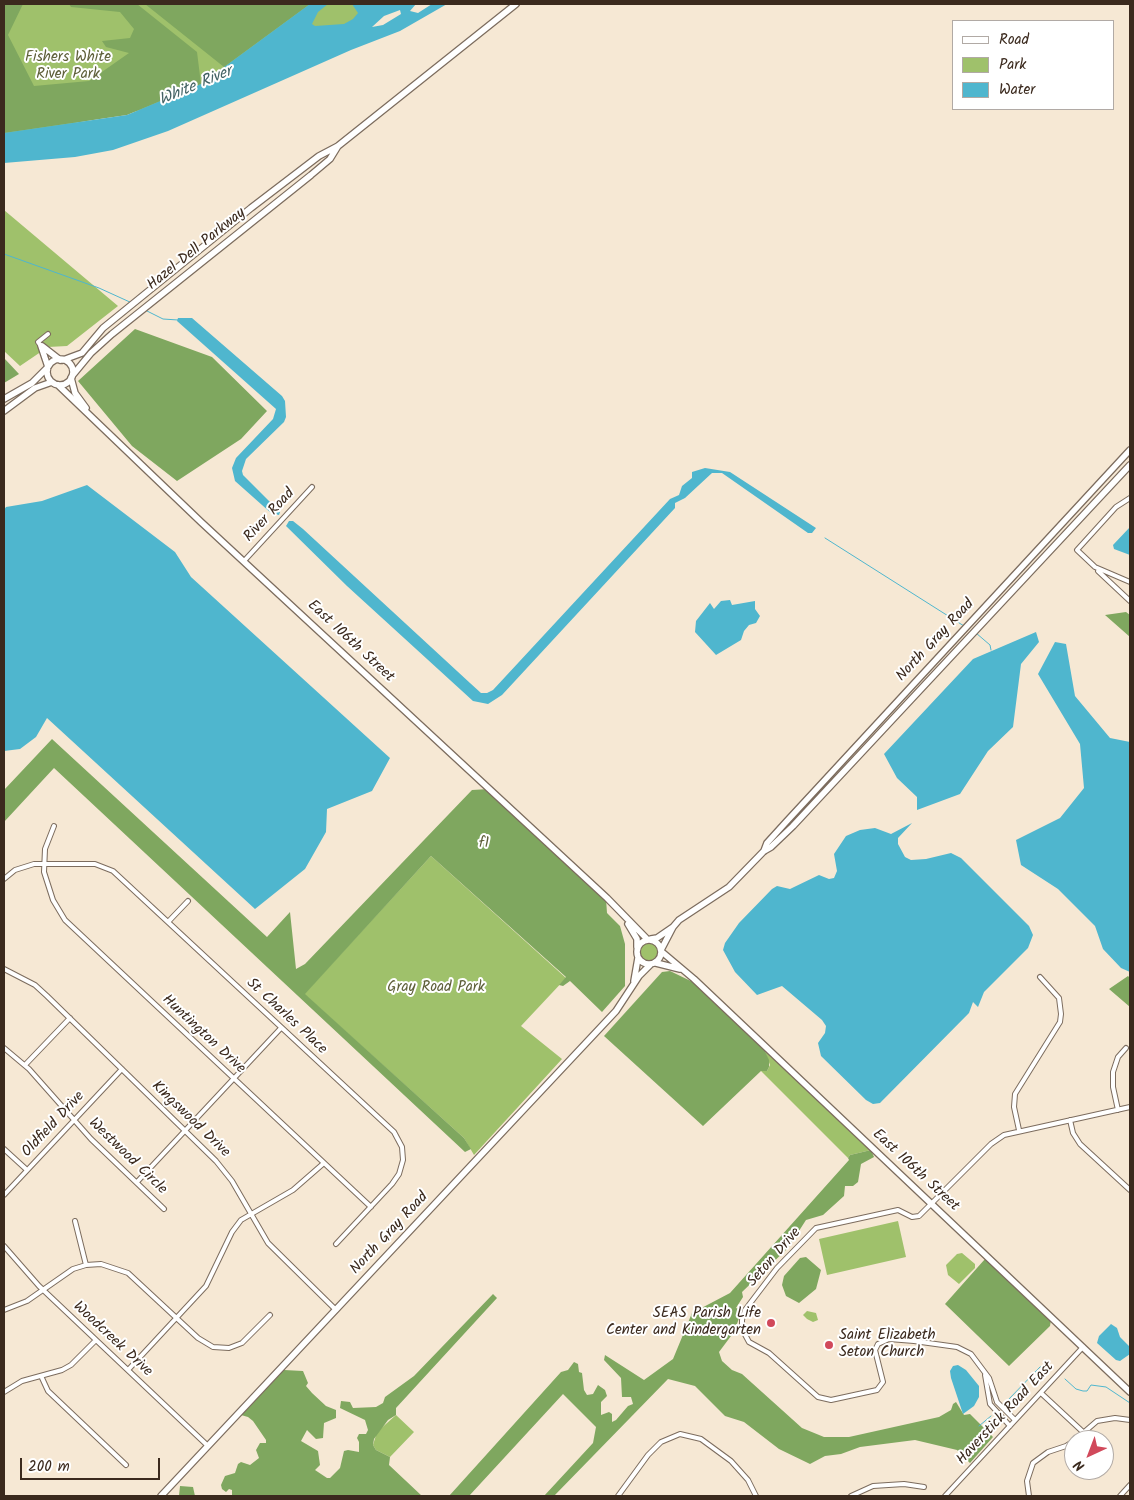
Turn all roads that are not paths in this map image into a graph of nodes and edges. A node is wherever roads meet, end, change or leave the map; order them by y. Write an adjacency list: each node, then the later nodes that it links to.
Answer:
1 (516, 4): 2 (street, Hazel Dell Parkway)
2 (338, 146): 5 (street, Hazel Dell Parkway); 7 (street, Hazel Dell Parkway)
3 (48, 334): 4 (street)
4 (41, 346): 5 (street); 6 (street)
5 (62, 360): 6 (street); 7 (street)
6 (48, 367): 8 (street); 9 (street)
7 (72, 377): 8 (street); 11 (street)
8 (55, 383): 10 (street); 11 (street, East 106th Street)
9 (4, 399)
10 (4, 411)
11 (89, 414): 16 (street, East 106th Street)
12 (1130, 450): 21 (street, North Gray Road)
13 (1130, 464): 21 (street, North Gray Road)
14 (312, 487): 16 (street, River Road)
15 (1130, 498): 17 (street)
16 (244, 561): 25 (street, East 106th Street)
17 (1095, 567): 18 (street); 19 (street)
18 (1130, 582)
19 (1130, 601)
20 (54, 826): 22 (street, Huntington Drive)
21 (764, 851): 27 (street, North Gray Road)
22 (44, 864): 23 (street, St Charles Place); 26 (street, St Charles Place); 43 (street, Huntington Drive)
23 (4, 879)
24 (188, 900): 26 (street)
25 (625, 918): 28 (street, East 106th Street); 29 (street, East 106th Street)
26 (168, 922): 38 (street, St Charles Place)
27 (673, 927): 28 (street, North Gray Road); 30 (street, North Gray Road)
28 (649, 940): 29 (street); 30 (street)
29 (637, 948): 31 (street)
30 (662, 951): 32 (street); 34 (street, East 106th Street)
31 (638, 958): 32 (street); 36 (street, North Gray Road)
32 (652, 964): 34 (street, East 106th Street); 36 (street, North Gray Road)
33 (4, 968): 37 (street, Kingswood Drive)
34 (682, 970): 56 (street, East 106th Street)
35 (1040, 977): 48 (street)
36 (633, 985): 66 (street, North Gray Road)
37 (70, 1018): 41 (street); 42 (street, Kingswood Drive)
38 (281, 1028): 43 (street); 57 (street, St Charles Place)
39 (4, 1048): 41 (street, Westwood Circle)
40 (1126, 1048): 45 (street)
41 (25, 1066): 46 (street, Westwood Circle)
42 (122, 1069): 46 (street, Oldfield Drive); 49 (street, Kingswood Drive)
43 (234, 1079): 49 (street); 51 (street, Huntington Drive)
44 (1130, 1107): 45 (street)
45 (1118, 1110): 47 (street)
46 (74, 1120): 52 (street, Oldfield Drive); 53 (street, Westwood Circle)
47 (1070, 1120): 48 (street); 54 (street)
48 (1019, 1130): 56 (street)
49 (185, 1131): 53 (street); 59 (street, Kingswood Drive)
50 (4, 1149): 52 (street)
51 (324, 1163): 57 (street, Huntington Drive); 59 (street)
52 (27, 1170): 55 (street, Oldfield Drive)
53 (137, 1182): 58 (street, Westwood Circle)
54 (1130, 1190)
55 (4, 1195)
56 (933, 1204): 70 (street, East 106th Street); 72 (street, Seton Drive)
57 (371, 1207): 61 (street, St Charles Place)
58 (164, 1209)
59 (250, 1213): 66 (street, Kingswood Drive); 68 (street)
60 (75, 1221): 63 (street)
61 (336, 1244)
62 (4, 1246): 64 (street, Woodcreek Drive)
63 (86, 1265): 64 (street); 68 (street)
64 (43, 1290): 65 (street); 69 (street, Woodcreek Drive)
65 (4, 1310)
66 (336, 1310): 82 (street, North Gray Road)
67 (270, 1315): 68 (street)
68 (176, 1318): 71 (street)
69 (96, 1340): 71 (street, Woodcreek Drive); 73 (street)
70 (1083, 1347): 75 (street, East 106th Street); 76 (street, Haverstick Road East)
71 (128, 1370): 82 (street, Woodcreek Drive)
72 (985, 1375): 77 (street, Seton Drive); 79 (street, Seton Drive)
73 (42, 1378): 74 (street); 84 (street)
74 (4, 1392)
75 (1130, 1392)
76 (1041, 1393): 77 (street, Haverstick Road East); 80 (street)
77 (1015, 1420): 79 (street, Haverstick Road East)
78 (1130, 1420): 81 (street)
79 (1010, 1426): 91 (street, Haverstick Road East)
80 (1081, 1430)
81 (1085, 1430)
82 (208, 1446): 87 (street, North Gray Road)
83 (1064, 1446): 92 (street)
84 (126, 1465)
85 (1130, 1485): 93 (street)
86 (924, 1487): 90 (street)
87 (162, 1496)
88 (618, 1496): 89 (street)
89 (754, 1496)
90 (851, 1496)
91 (945, 1496)
92 (1029, 1496)
93 (1120, 1496)

